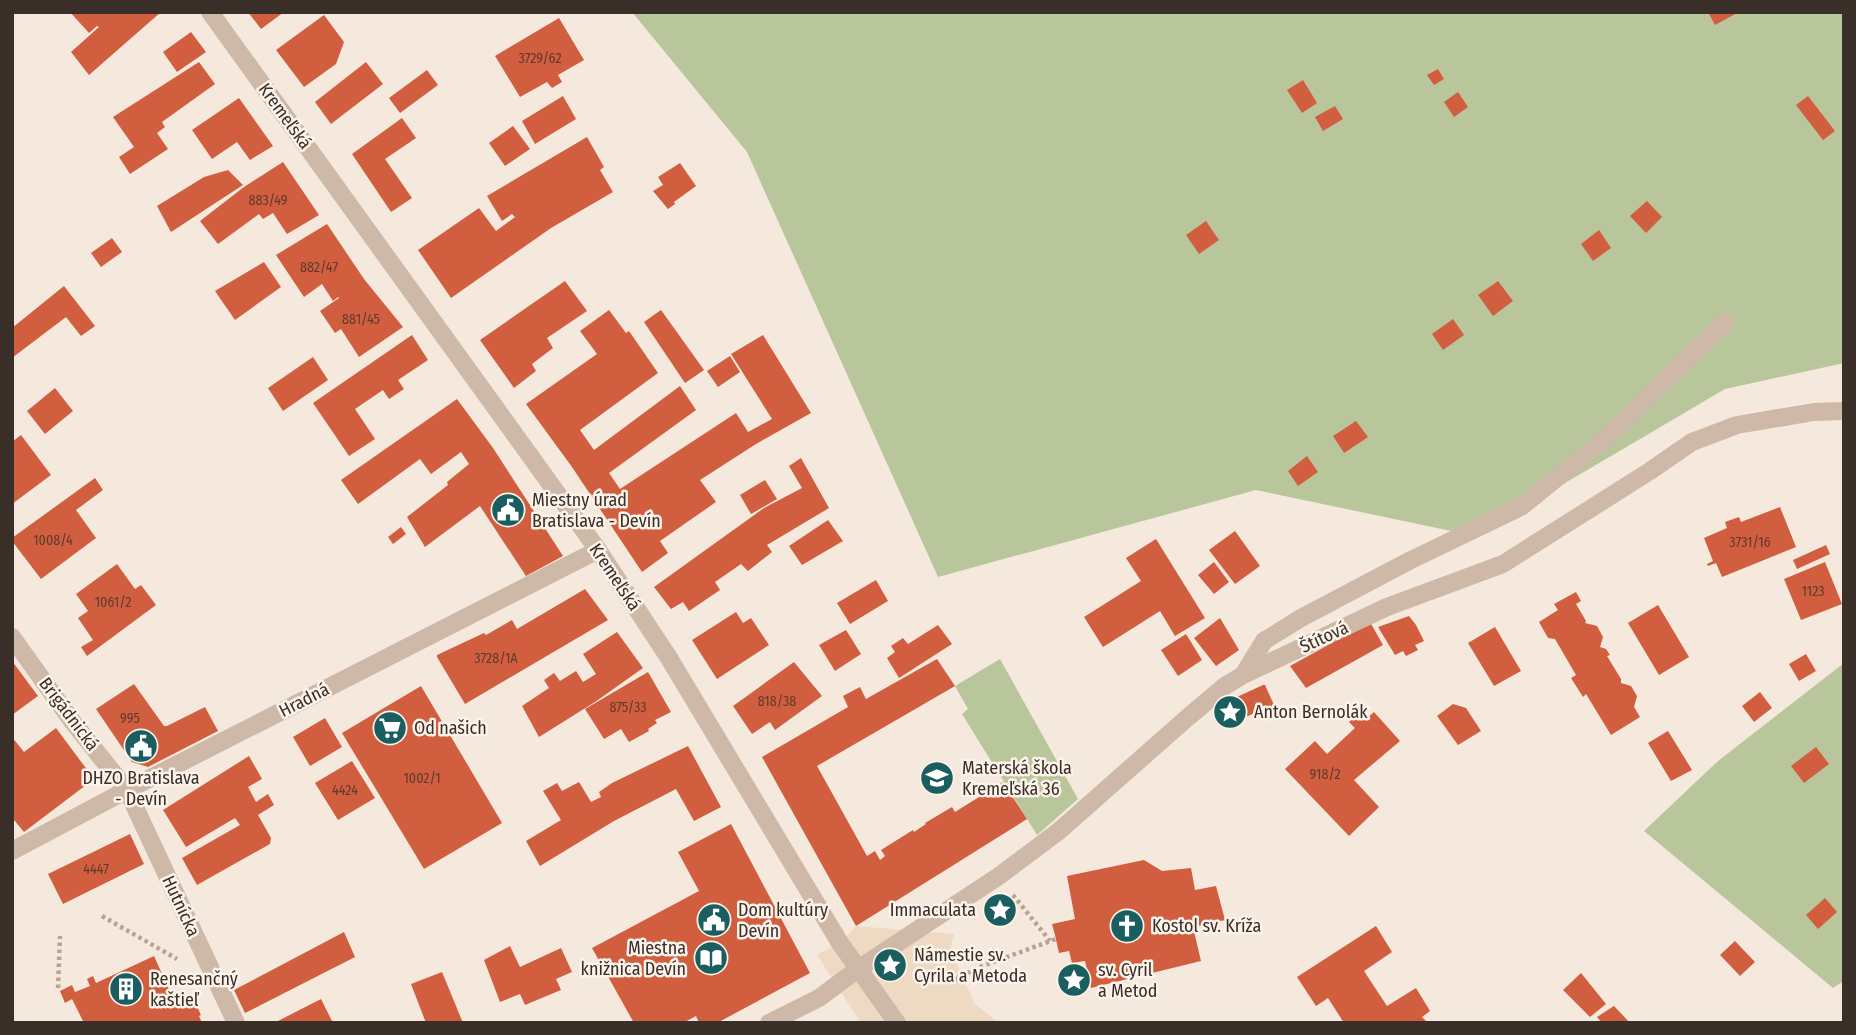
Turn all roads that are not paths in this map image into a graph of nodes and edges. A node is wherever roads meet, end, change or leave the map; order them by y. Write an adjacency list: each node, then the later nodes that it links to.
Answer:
1 (210, 12): 4 (street, Kremeľská)
2 (1725, 322): 6 (street)
3 (1844, 411): 6 (street, Štítová)
4 (598, 550): 7 (street, Hradná); 9 (street, Kremeľská)
5 (12, 637): 7 (street, Brigádnická)
6 (1243, 675): 9 (street, Štítová)
7 (127, 790): 8 (street, Hradná); 10 (street, Hutnícka)
8 (12, 851)
9 (858, 969): 11 (street, Štítová); 12 (street, Kremeľská)
10 (236, 1023)
11 (769, 1023)
12 (897, 1023)

